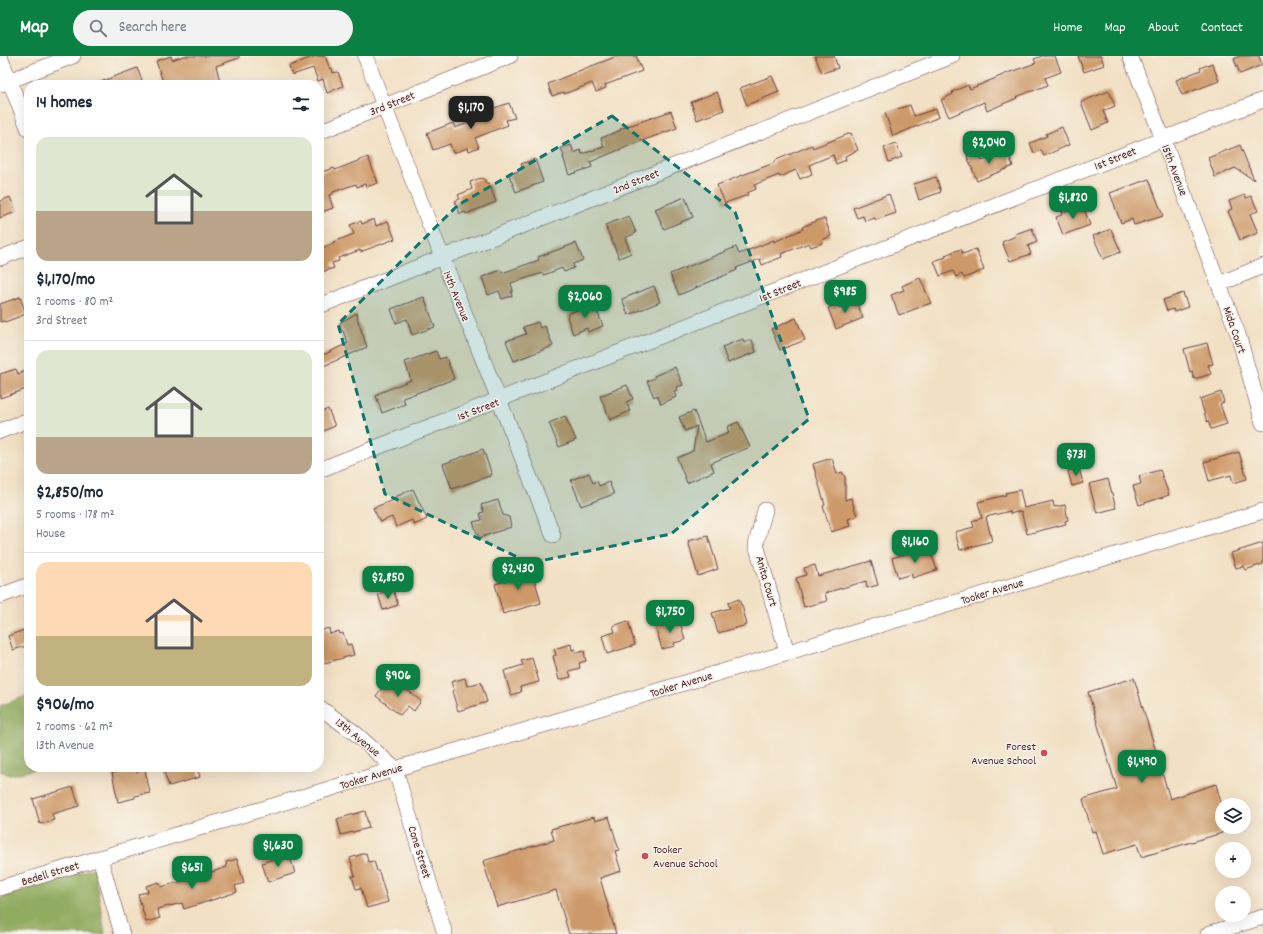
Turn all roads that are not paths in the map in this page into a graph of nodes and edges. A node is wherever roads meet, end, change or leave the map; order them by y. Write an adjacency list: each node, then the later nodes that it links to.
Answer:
1 (73, 56): 7 (street)
2 (365, 56): 9 (street, 14th Avenue)
3 (510, 56): 9 (street, 3rd Street)
4 (952, 56): 14 (street, 2nd Street)
5 (1130, 56): 12 (street, 15th Avenue)
6 (0, 57): 7 (street)
7 (5, 83): 10 (street)
8 (1263, 100): 12 (street, 1st Street)
9 (384, 106): 11 (street, 3rd Street); 14 (street, 14th Avenue)
10 (24, 120)
11 (324, 130)
12 (1163, 139): 17 (street, 15th Avenue); 19 (street, 1st Street)
13 (24, 249): 15 (street)
14 (442, 257): 18 (street, 2nd Street); 19 (street, 14th Avenue)
15 (0, 258)
16 (1263, 266): 17 (street)
17 (1219, 284): 21 (street, Mida Court)
18 (324, 304)
19 (499, 401): 23 (street, 1st Street); 26 (street, 14th Avenue)
20 (24, 422): 22 (street)
21 (1263, 423)
22 (0, 431)
23 (324, 468)
24 (765, 510): 29 (street, Anita Court)
25 (1263, 511): 29 (street, Tooker Avenue)
26 (553, 535)
27 (24, 587): 28 (street)
28 (0, 596)
29 (787, 652): 31 (street, Tooker Avenue)
30 (324, 711): 31 (street, 13th Avenue)
31 (395, 769): 32 (street, Tooker Avenue); 36 (street, Cone Street)
32 (100, 858): 33 (street, Bedell Street); 35 (street)
33 (0, 888)
34 (1263, 917): 37 (street)
35 (122, 934)
36 (445, 934)
37 (1208, 934)

